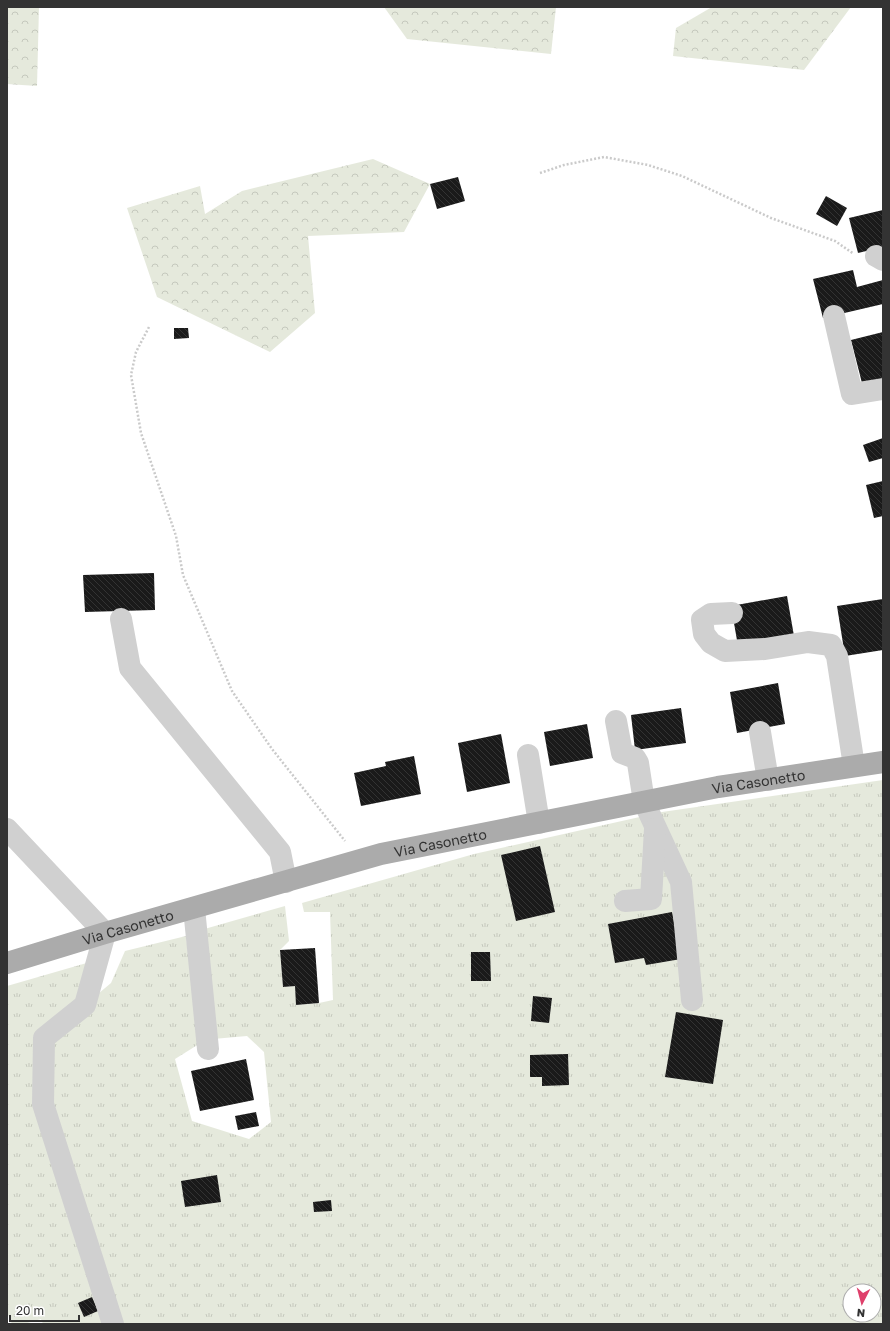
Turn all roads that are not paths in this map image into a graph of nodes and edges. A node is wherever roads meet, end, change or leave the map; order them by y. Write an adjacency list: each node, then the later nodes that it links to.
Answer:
1 (834, 316): 2 (lane)
2 (883, 389)
3 (732, 613): 9 (lane)
4 (121, 619): 15 (lane)
5 (616, 721): 11 (lane)
6 (760, 732): 10 (lane)
7 (528, 755): 12 (lane)
8 (883, 762): 9 (main road, Via Casonetto)
9 (854, 766): 10 (main road, Via Casonetto)
10 (768, 780): 11 (main road, Via Casonetto)
11 (644, 802): 12 (main road, Via Casonetto); 13 (lane)
12 (539, 823): 15 (main road, Via Casonetto)
13 (655, 826): 16 (lane); 20 (lane)
14 (7, 829): 18 (lane)
15 (286, 882): 17 (main road, Via Casonetto)
16 (625, 901)
17 (194, 908): 18 (main road, Via Casonetto); 21 (lane)
18 (105, 933): 19 (main road, Via Casonetto); 22 (lane)
19 (7, 963)
20 (692, 1000)
21 (208, 1049)
22 (113, 1324)

